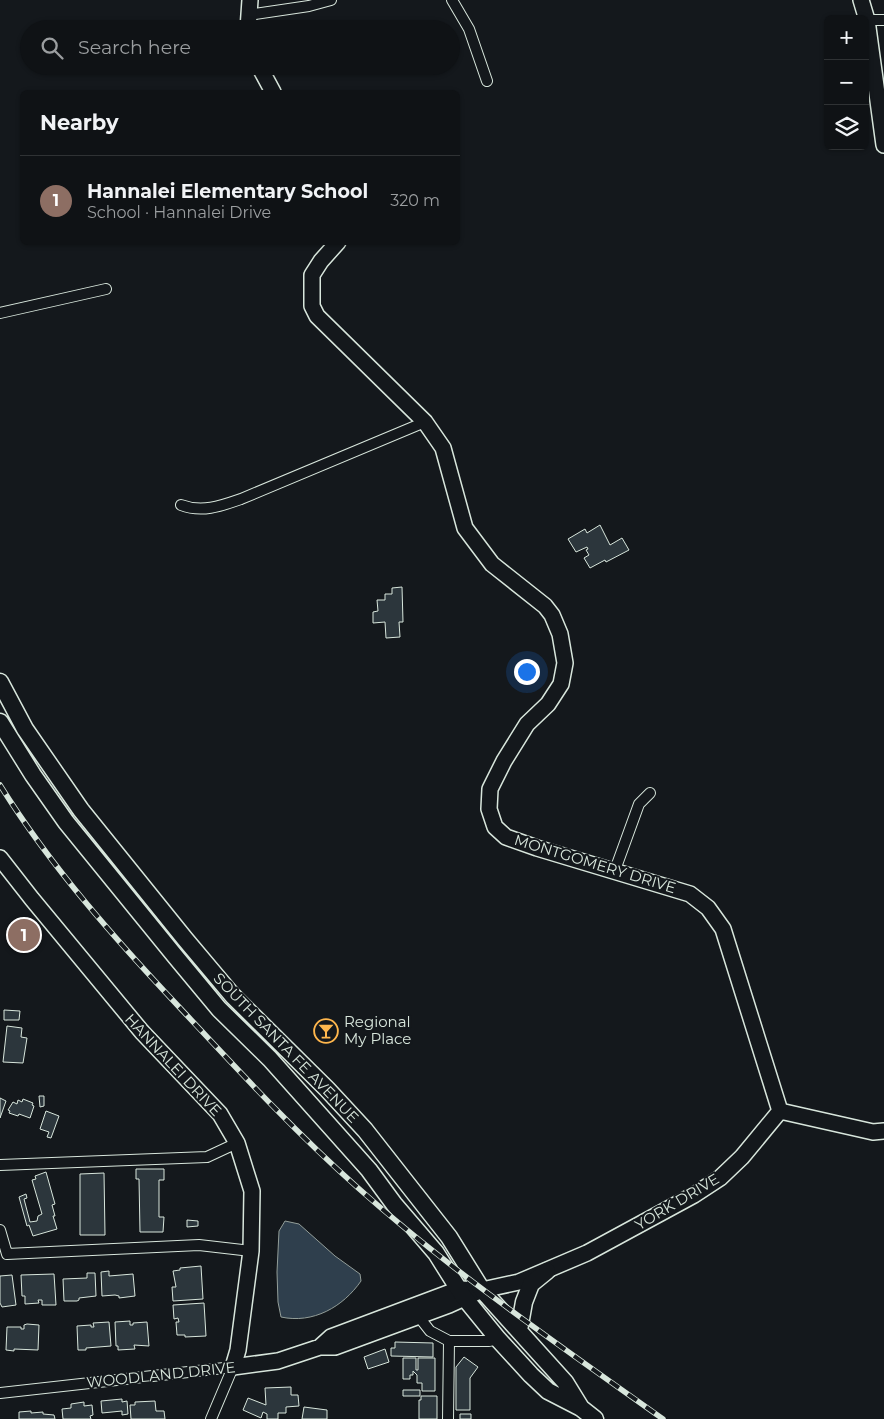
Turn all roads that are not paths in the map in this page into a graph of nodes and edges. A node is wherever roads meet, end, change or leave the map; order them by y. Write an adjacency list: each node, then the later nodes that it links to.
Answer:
1 (331, 0): 4 (street)
2 (452, 0): 10 (street)
3 (861, 0): 5 (street)
4 (249, 15)
5 (866, 15)
6 (869, 20): 7 (street)
7 (884, 20)
8 (869, 35): 12 (street)
9 (264, 75): 11 (street)
10 (487, 81)
11 (271, 90)
12 (884, 145)
13 (335, 245): 16 (street, MONTGOMERY DRIVE)
14 (106, 289): 15 (street)
15 (0, 313)
16 (425, 422): 17 (street); 22 (street, MONTGOMERY DRIVE)
17 (181, 505)
18 (0, 682): 31 (main road, SOUTH SANTA FE AVENUE)
19 (0, 722): 23 (main road, SOUTH SANTA FE AVENUE)
20 (650, 793): 22 (street)
21 (0, 858): 26 (street, HANNALEI DRIVE)
22 (616, 870): 24 (street, MONTGOMERY DRIVE)
23 (300, 1094): 31 (main road); 32 (main road, SOUTH SANTA FE AVENUE)
24 (780, 1111): 25 (street); 30 (street, YORK DRIVE)
25 (884, 1130)
26 (236, 1143): 27 (street); 29 (street, HANNALEI DRIVE)
27 (0, 1165)
28 (0, 1230): 29 (street)
29 (251, 1251): 38 (street, HANNALEI DRIVE)
30 (547, 1271): 31 (street, YORK DRIVE); 34 (main road)
31 (482, 1290): 32 (street, WOODLAND DRIVE); 34 (main road, SOUTH SANTA FE AVENUE)
32 (462, 1294): 33 (street, WOODLAND DRIVE); 35 (main road, SOUTH SANTA FE AVENUE); 37 (street, WOODLAND DRIVE)
33 (419, 1317): 36 (street); 37 (street, WOODLAND DRIVE)
34 (519, 1330): 40 (main road, SOUTH SANTA FE AVENUE)
35 (498, 1338): 36 (street); 40 (main road, SOUTH SANTA FE AVENUE)
36 (449, 1341): 42 (street)
37 (320, 1347): 38 (street, WOODLAND DRIVE)
38 (233, 1368): 39 (street, WOODLAND DRIVE); 41 (street)
39 (0, 1392)
40 (581, 1408): 43 (main road, SOUTH SANTA FE AVENUE)
41 (211, 1419)
42 (448, 1419)
43 (594, 1419)

